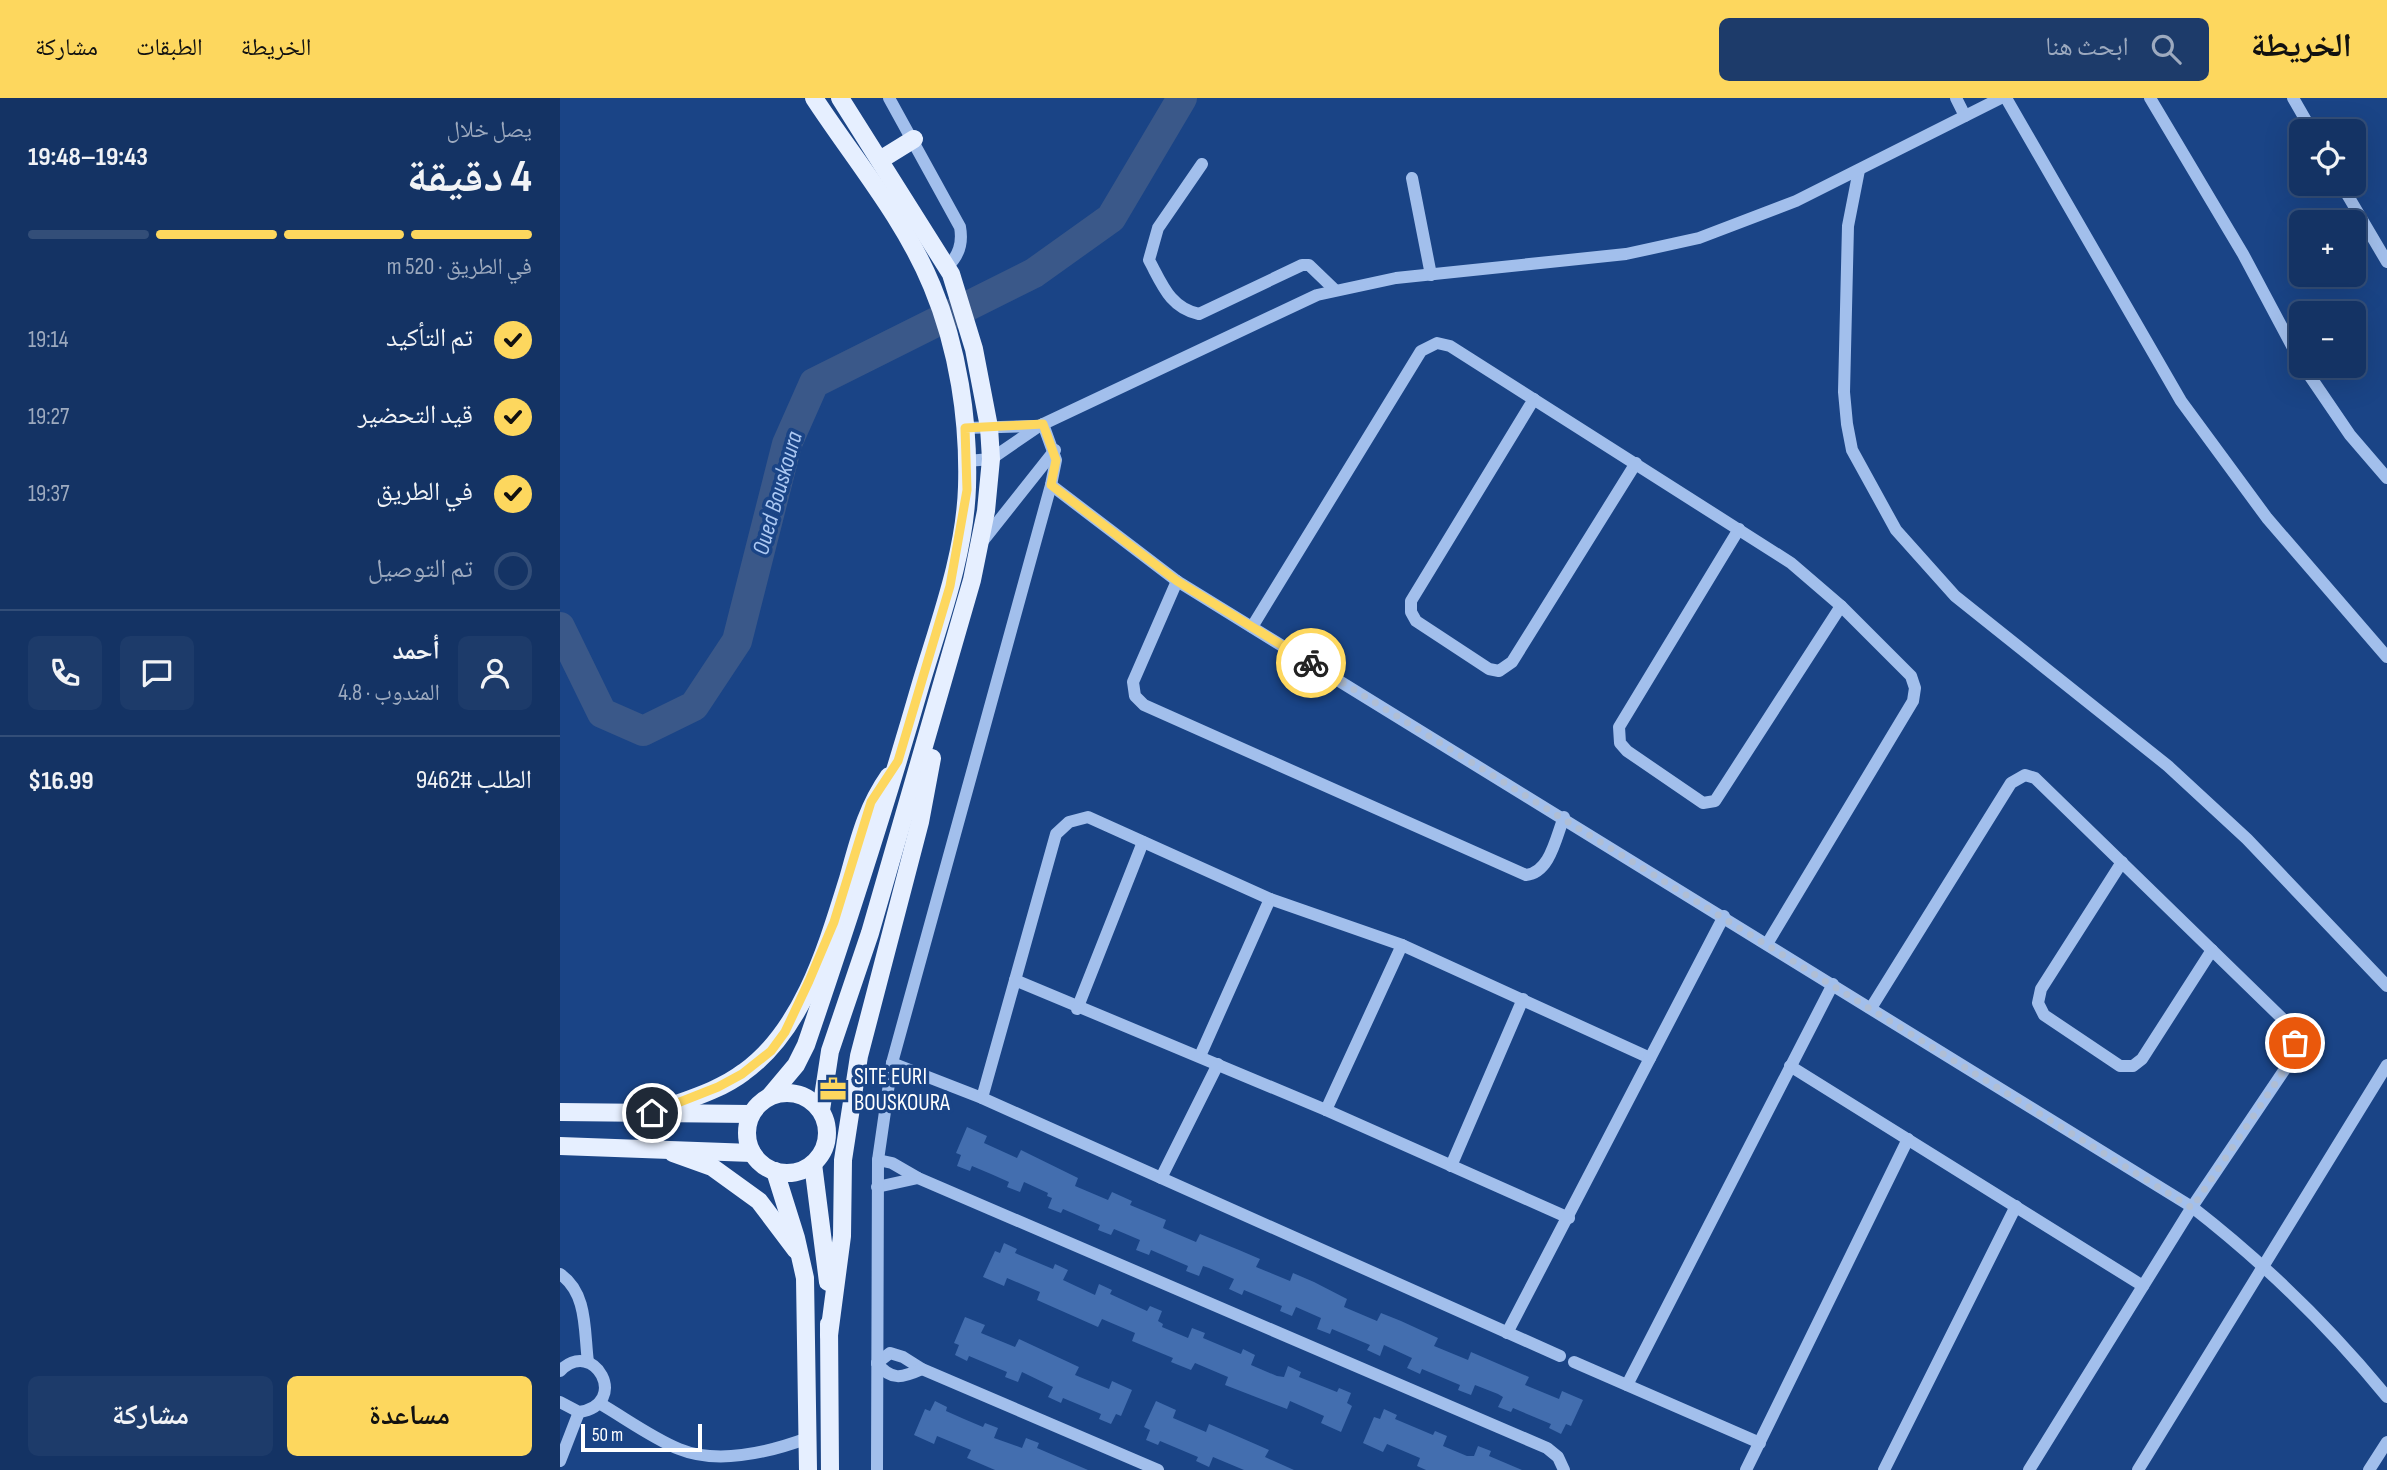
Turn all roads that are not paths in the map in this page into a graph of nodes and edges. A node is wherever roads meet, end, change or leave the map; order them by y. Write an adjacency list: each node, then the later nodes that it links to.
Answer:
1 (814, 98): 25 (main road)
2 (840, 98): 11 (main road)
3 (889, 98): 10 (street)
4 (1956, 98): 8 (street)
5 (2004, 98): 8 (street); 37 (street)
6 (2150, 98): 20 (street)
7 (2293, 98): 9 (street)
8 (1965, 116): 13 (street)
9 (2305, 119)
10 (914, 139): 11 (main road); 17 (street)
11 (880, 160): 17 (main road)
12 (1202, 164): 19 (street)
13 (1859, 170): 18 (street); 50 (street)
14 (1412, 178): 18 (street)
15 (2348, 196): 16 (street)
16 (2387, 262)
17 (947, 267): 24 (main road)
18 (1431, 275): 19 (street)
19 (1335, 289): 23 (street)
20 (2289, 341)
21 (2311, 378): 30 (street)
22 (1534, 399): 29 (street); 29 (street); 36 (street)
23 (1041, 425): 24 (street); 26 (street); 27 (street)
24 (989, 426): 25 (street); 27 (main road)
25 (965, 428): 28 (main road)
26 (1055, 450): 31 (street); 33 (street)
27 (990, 459): 28 (street); 33 (main road)
28 (967, 461): 39 (main road)
29 (1636, 463): 32 (street)
30 (2387, 478)
31 (1051, 485): 34 (street); 56 (street)
32 (1739, 529): 35 (street); 35 (street)
33 (980, 545): 38 (main road)
34 (1177, 581): 36 (street); 40 (street)
35 (1841, 606): 45 (street)
36 (1252, 627): 40 (street)
37 (2387, 657)
38 (934, 711): 62 (main road); 86 (main road)
39 (898, 761): 60 (main road); 65 (main road)
40 (1564, 817): 44 (street)
41 (1143, 842): 43 (street); 48 (street); 53 (street)
42 (2122, 862): 47 (street); 47 (street); 52 (street)
43 (1270, 899): 46 (street); 54 (street)
44 (1724, 916): 45 (street); 55 (street)
45 (1767, 944): 49 (street)
46 (1402, 945): 51 (street); 63 (street)
47 (2212, 950): 79 (street)
48 (1015, 980): 53 (street); 61 (street)
49 (1833, 984): 52 (street); 59 (street)
50 (2387, 986)
51 (1523, 999): 55 (street); 73 (street)
52 (1871, 1008): 79 (street)
53 (1077, 1009): 54 (street)
54 (1200, 1056): 57 (street)
55 (1650, 1058): 80 (street)
56 (892, 1063): 61 (street); 71 (street)
57 (1218, 1064): 63 (street); 76 (street)
58 (2387, 1065): 82 (street)
59 (1790, 1066): 67 (street); 93 (street)
60 (770, 1096): 62 (main road); 66 (main road)
61 (982, 1098): 76 (street)
62 (821, 1110): 72 (main road)
63 (1326, 1110): 73 (street)
64 (560, 1112): 65 (main road)
65 (652, 1113): 66 (main road)
66 (751, 1114): 70 (main road)
67 (1908, 1139): 78 (street); 100 (street)
68 (560, 1146): 69 (main road)
69 (656, 1147): 70 (main road); 81 (main road)
70 (752, 1153): 74 (main road)
71 (878, 1160): 75 (street); 77 (street)
72 (813, 1164): 74 (main road); 86 (main road)
73 (1451, 1166): 80 (street)
74 (775, 1171): 81 (main road)
75 (918, 1178): 77 (street); 106 (street)
76 (1161, 1178): 85 (street)
77 (877, 1187): 90 (street)
78 (2016, 1206): 84 (street); 108 (street)
79 (2192, 1208): 82 (street); 84 (street)
80 (1569, 1217): 85 (street)
81 (802, 1258): 98 (main road)
82 (2262, 1265): 94 (street); 110 (street)
83 (560, 1274): 88 (street)
84 (2143, 1286): 109 (street)
85 (1507, 1333): 87 (street)
86 (829, 1335): 103 (main road)
87 (1560, 1356)
88 (587, 1362): 92 (street); 96 (street)
89 (1574, 1362): 93 (street)
90 (877, 1363): 91 (street); 91 (street); 104 (street)
91 (922, 1370): 105 (street)
92 (560, 1371)
93 (1627, 1385): 100 (street)
94 (2387, 1397)
95 (560, 1402): 97 (street)
96 (599, 1403): 97 (street); 98 (street)
97 (579, 1412): 101 (street)
98 (808, 1438): 102 (main road)
99 (2387, 1442): 111 (street)
100 (1760, 1443): 107 (street)
101 (560, 1461)
102 (808, 1470)
103 (830, 1470)
104 (877, 1470)
105 (1158, 1470)
106 (1564, 1470)
107 (1746, 1470)
108 (1884, 1470)
109 (2029, 1470)
110 (2138, 1470)
111 (2369, 1470)

